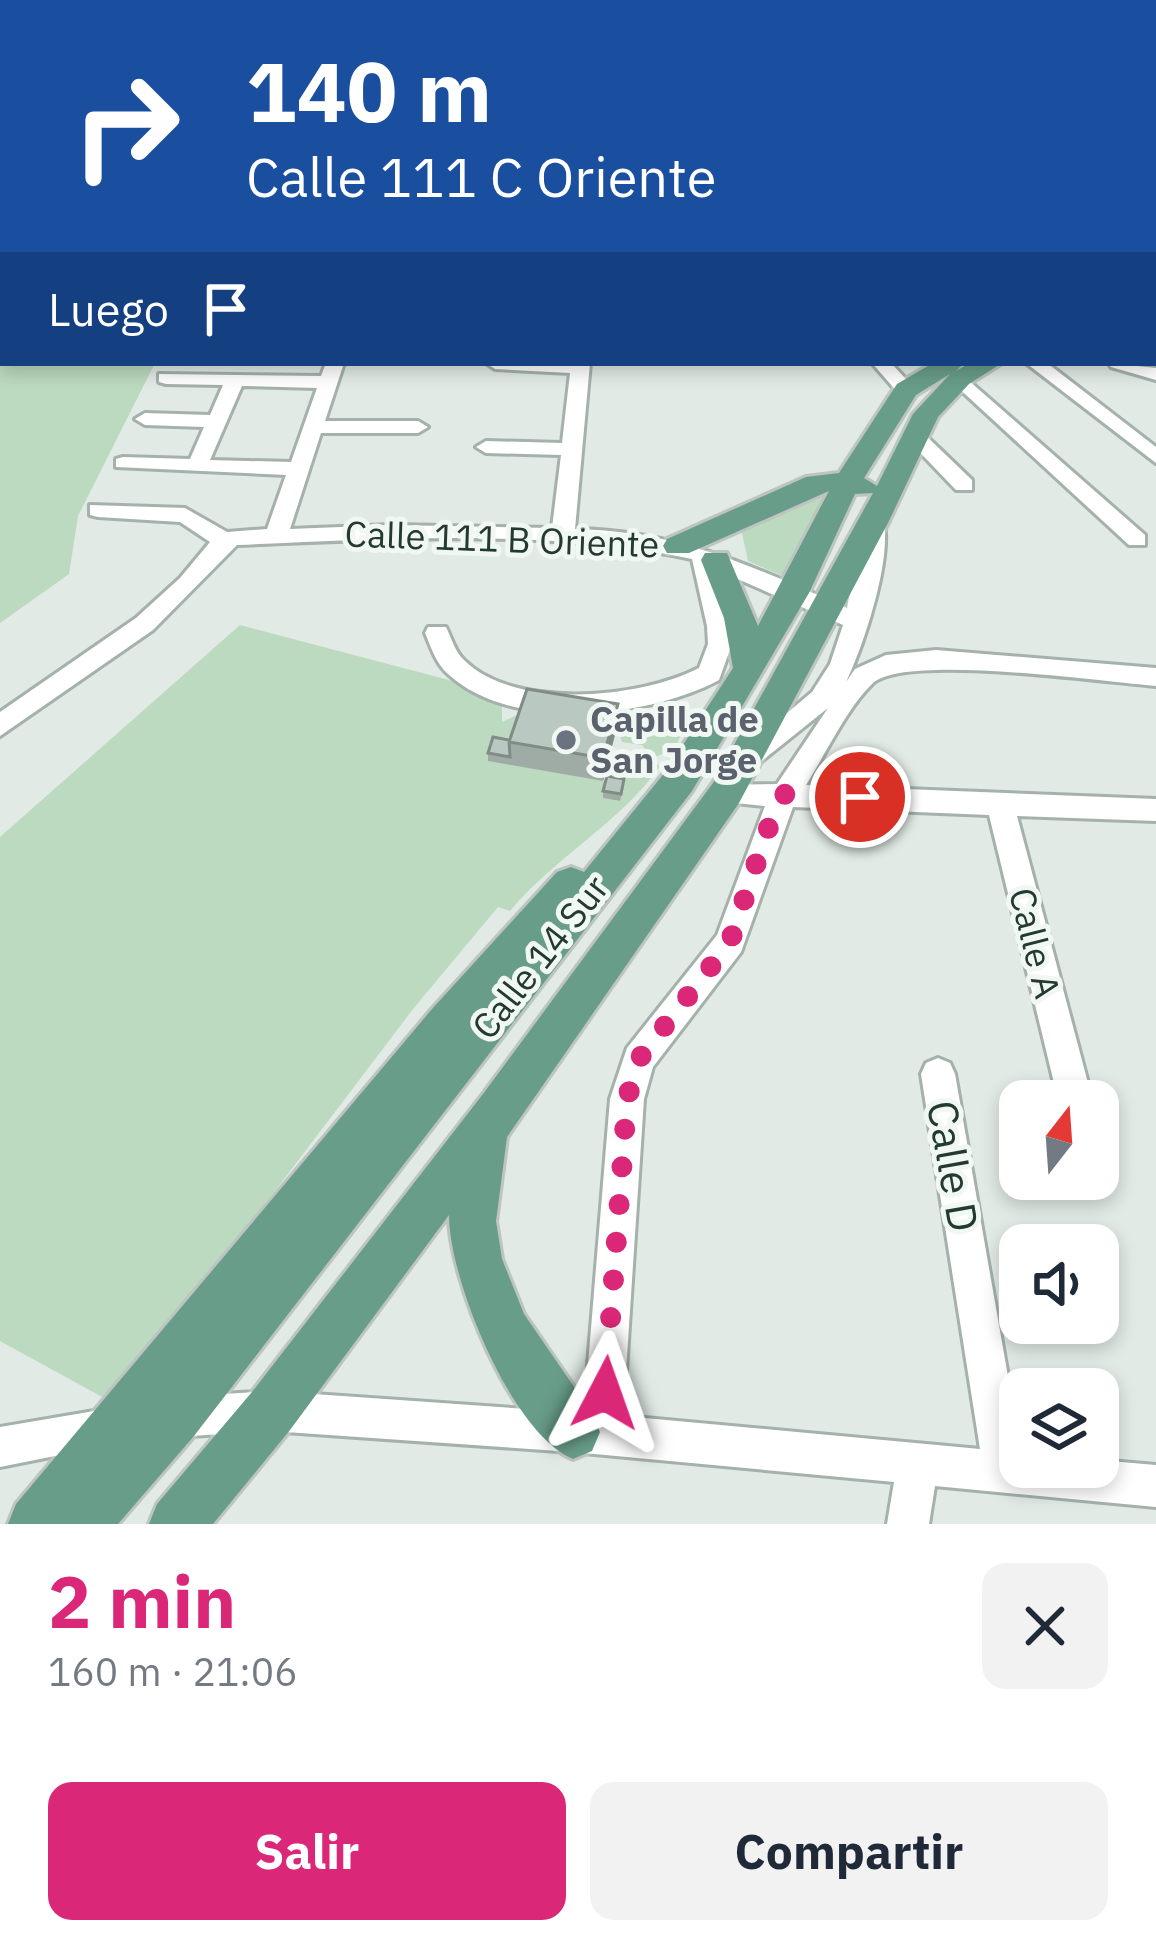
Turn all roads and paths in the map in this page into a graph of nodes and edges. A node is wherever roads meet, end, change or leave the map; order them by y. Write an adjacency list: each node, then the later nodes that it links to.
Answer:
1 (580, 366): 14 (street)
2 (1039, 366): 15 (street)
3 (967, 368): 5 (main road, Calle 14 Sur); 12 (main road, Calle 14 Sur); 25 (street)
4 (331, 373): 7 (street); 10 (street)
5 (893, 376): 19 (main road, Calle 14 Sur)
6 (166, 378): 7 (street)
7 (235, 380): 9 (street)
8 (146, 418): 9 (street)
9 (217, 422): 17 (street)
10 (313, 427): 11 (street); 18 (street)
11 (418, 427)
12 (914, 435): 20 (street); 21 (main road, Calle 14 Sur)
13 (486, 447): 14 (street)
14 (570, 449): 23 (street)
15 (1152, 453)
16 (123, 463): 17 (street)
17 (197, 466): 18 (street)
18 (298, 469): 24 (street)
19 (847, 482): 21 (main road); 27 (main road); 28 (main road, Calle 14 Sur)
20 (964, 485)
21 (880, 508): 28 (main road, Calle 14 Sur)
22 (98, 511): 26 (street)
23 (563, 534): 24 (street, Calle 111 B Oriente); 27 (street, Calle 111 B Oriente)
24 (278, 535): 26 (street, Calle 111 B Oriente)
25 (1137, 540)
26 (225, 541): 32 (street)
27 (699, 553): 28 (street, Calle 111 B Oriente); 29 (street); 30 (main road)
28 (826, 607): 30 (main road, Calle 14 Sur); 33 (main road, Calle 14 Sur)
29 (437, 634)
30 (750, 669): 37 (main road, Calle 14 Sur)
31 (1156, 677): 34 (street)
32 (0, 726)
33 (726, 793): 34 (street); 40 (main road, Calle 14 Sur)
34 (785, 794): 35 (street); 44 (street)
35 (1000, 803): 36 (street); 39 (street, Calle A)
36 (1156, 810)
37 (624, 850): 42 (main road, Calle 14 Sur); 43 (main road)
38 (938, 1074): 45 (street, Calle D)
39 (1070, 1080)
40 (499, 1110): 41 (main road, Calle 14 Sur); 44 (main road)
41 (272, 1411): 42 (street); 44 (street); 53 (main road, Calle 14 Sur)
42 (176, 1417): 43 (street); 52 (main road, Calle 14 Sur)
43 (114, 1428): 46 (street); 51 (main road)
44 (588, 1434): 47 (street)
45 (999, 1441)
46 (0, 1447)
47 (917, 1466): 48 (street); 54 (street)
48 (999, 1471)
49 (1119, 1482): 50 (street)
50 (1156, 1486)
51 (36, 1524)
52 (81, 1524)
53 (177, 1524)
54 (908, 1524)

